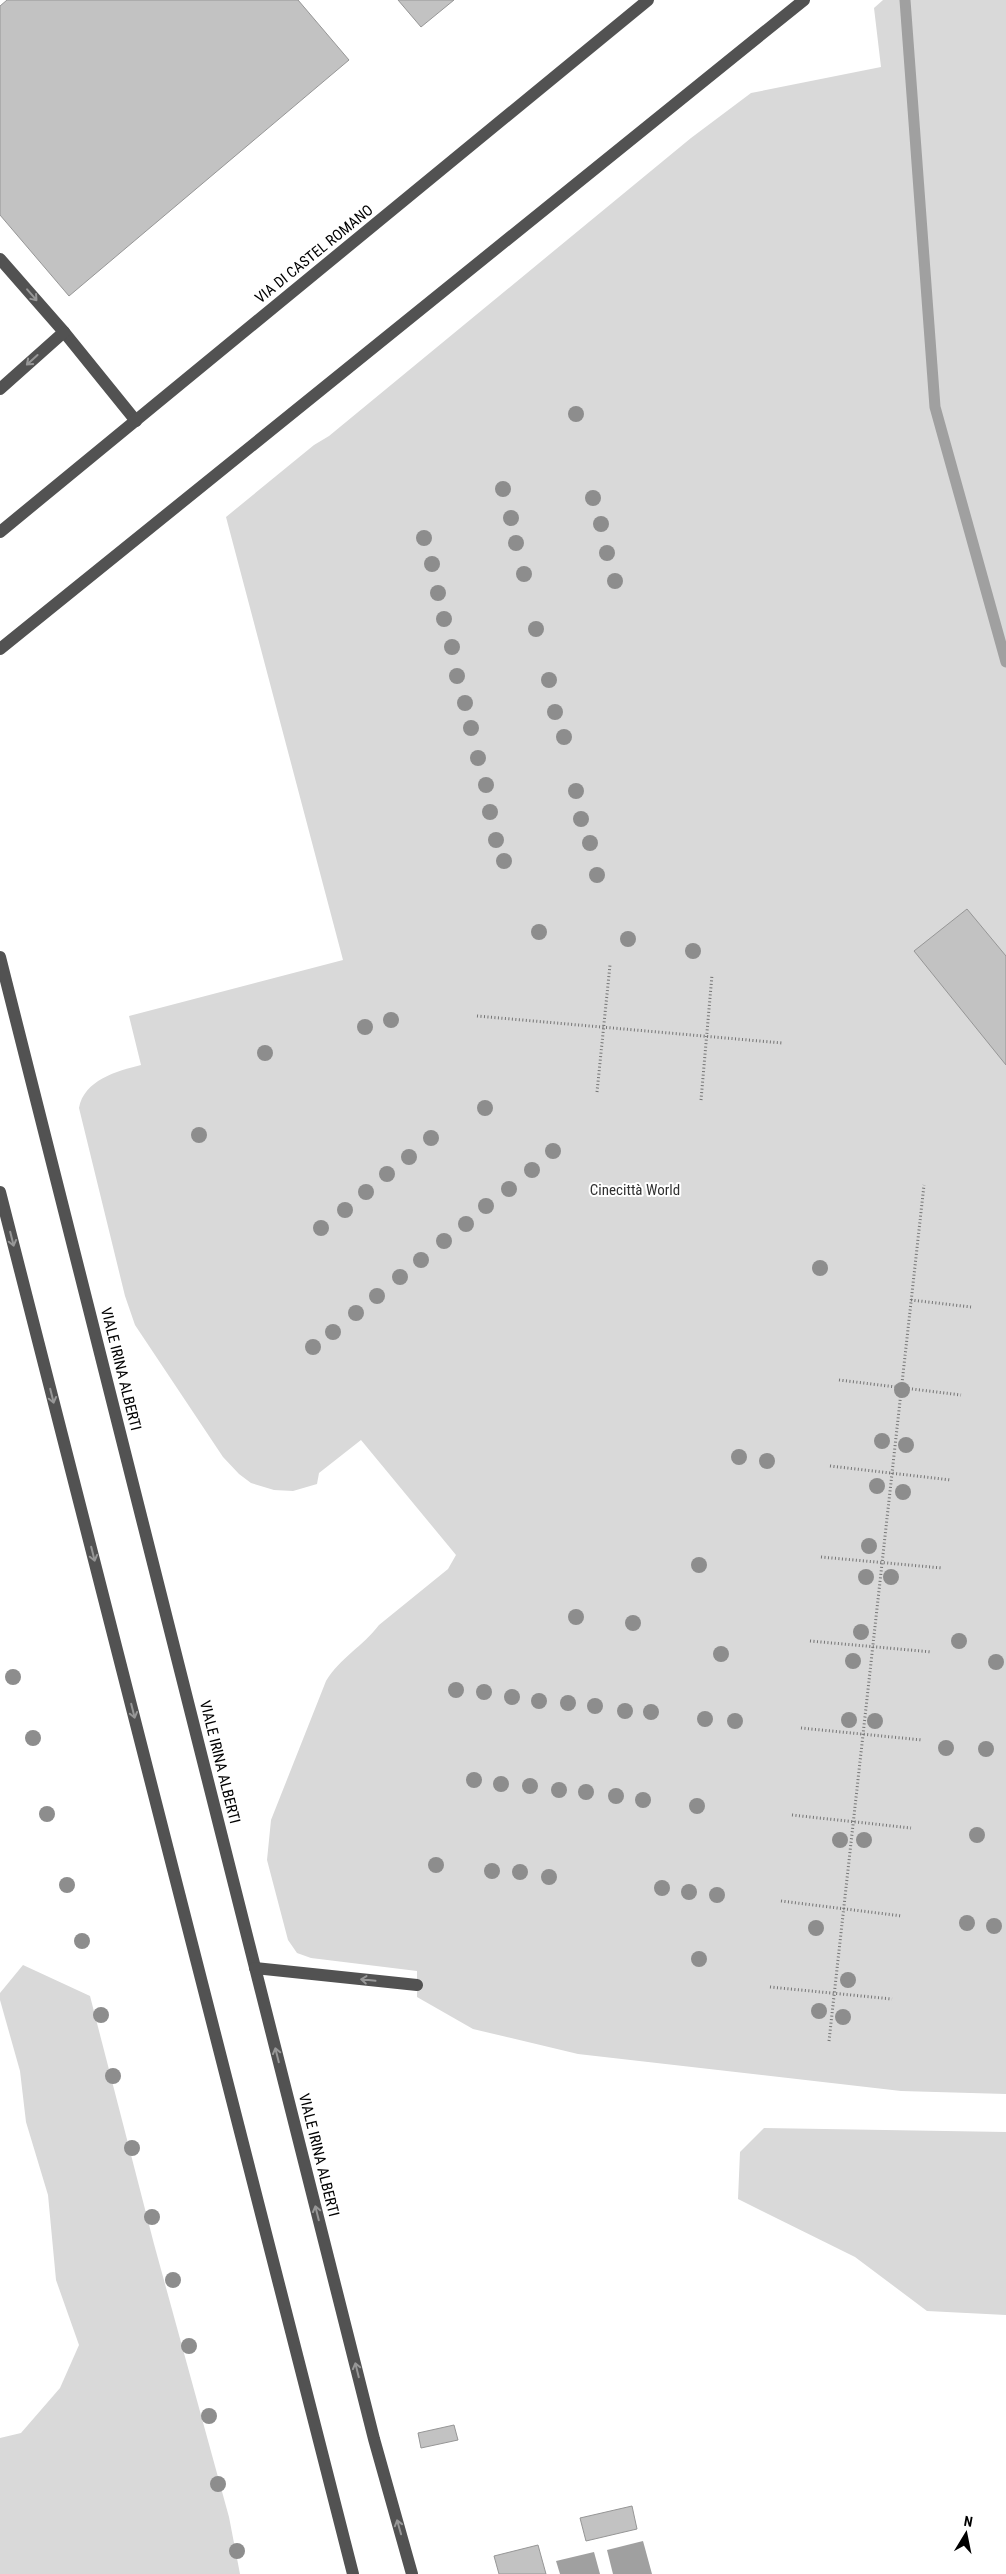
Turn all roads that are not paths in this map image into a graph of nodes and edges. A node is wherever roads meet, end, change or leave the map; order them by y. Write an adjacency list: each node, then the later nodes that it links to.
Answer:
1 (648, 0): 6 (street, VIA DI CASTEL ROMANO)
2 (804, 0): 8 (street)
3 (1, 262): 4 (street, one-way to 4)
4 (64, 332): 5 (street, one-way to 5); 6 (street)
5 (0, 389)
6 (136, 421): 7 (street, VIA DI CASTEL ROMANO)
7 (0, 532)
8 (0, 649)
9 (0, 957): 11 (street, VIALE IRINA ALBERTI)
10 (0, 1192): 13 (street, one-way to 13)
11 (255, 1968): 12 (street, one-way to 11); 14 (street, VIALE IRINA ALBERTI, one-way to 11)
12 (417, 1985)
13 (353, 2574)
14 (412, 2574)

